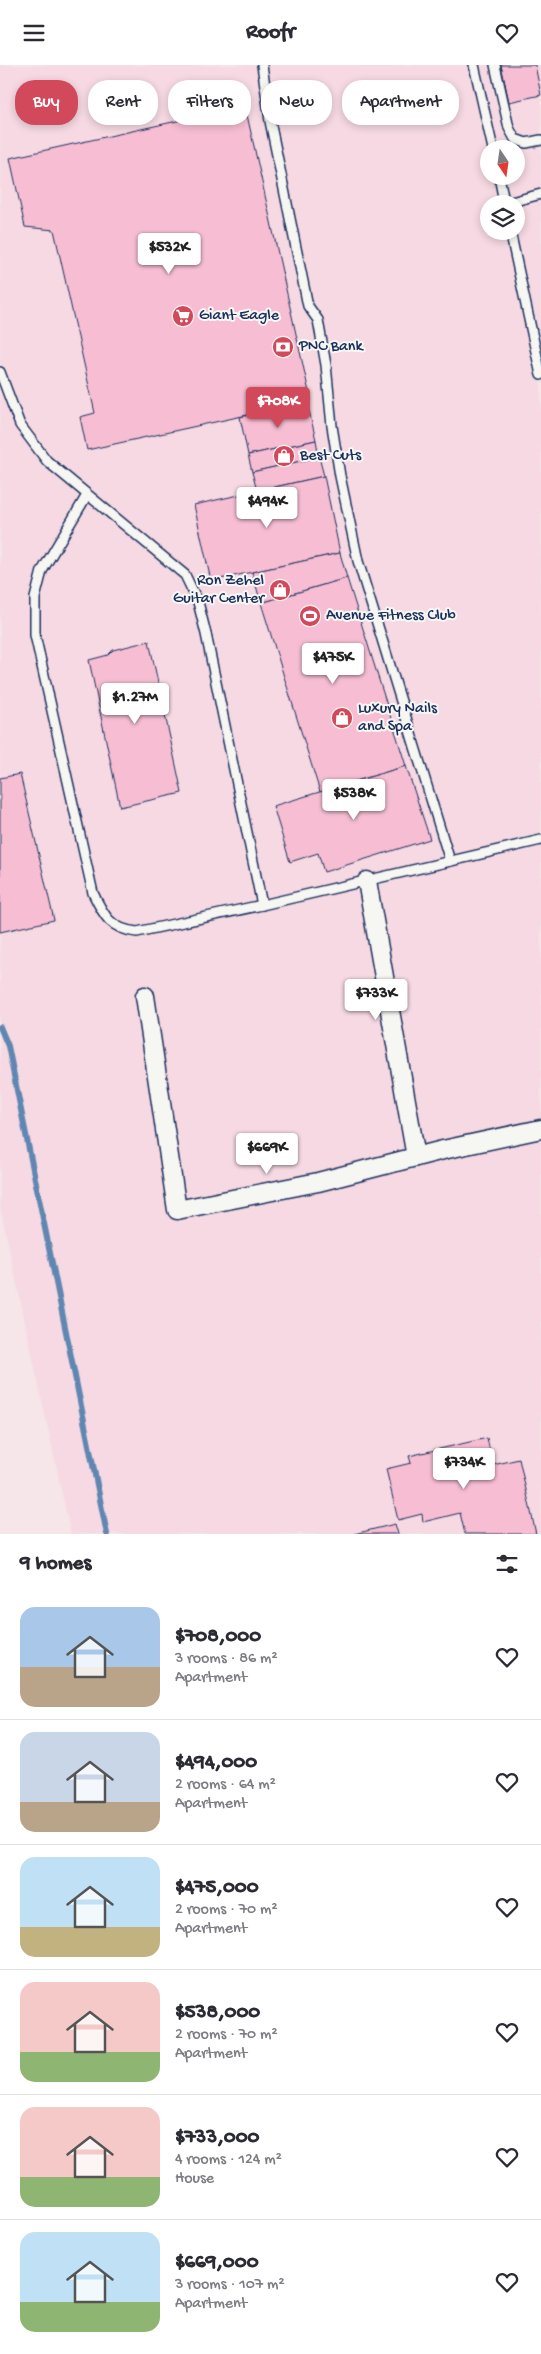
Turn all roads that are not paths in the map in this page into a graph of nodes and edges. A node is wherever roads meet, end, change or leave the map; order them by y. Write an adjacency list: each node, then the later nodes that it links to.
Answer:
1 (262, 65): 13 (lane)
2 (474, 65): 4 (lane)
3 (495, 65): 5 (lane)
4 (491, 140)
5 (541, 140)
6 (541, 194): 7 (lane)
7 (525, 198)
8 (512, 240): 10 (lane)
9 (0, 372): 11 (lane)
10 (541, 375)
11 (87, 495): 15 (lane); 15 (lane)
12 (541, 840): 13 (lane)
13 (450, 861): 14 (lane)
14 (368, 881): 15 (lane); 18 (street)
15 (262, 905)
16 (145, 996): 18 (street)
17 (541, 1129): 18 (street)
18 (416, 1157)

